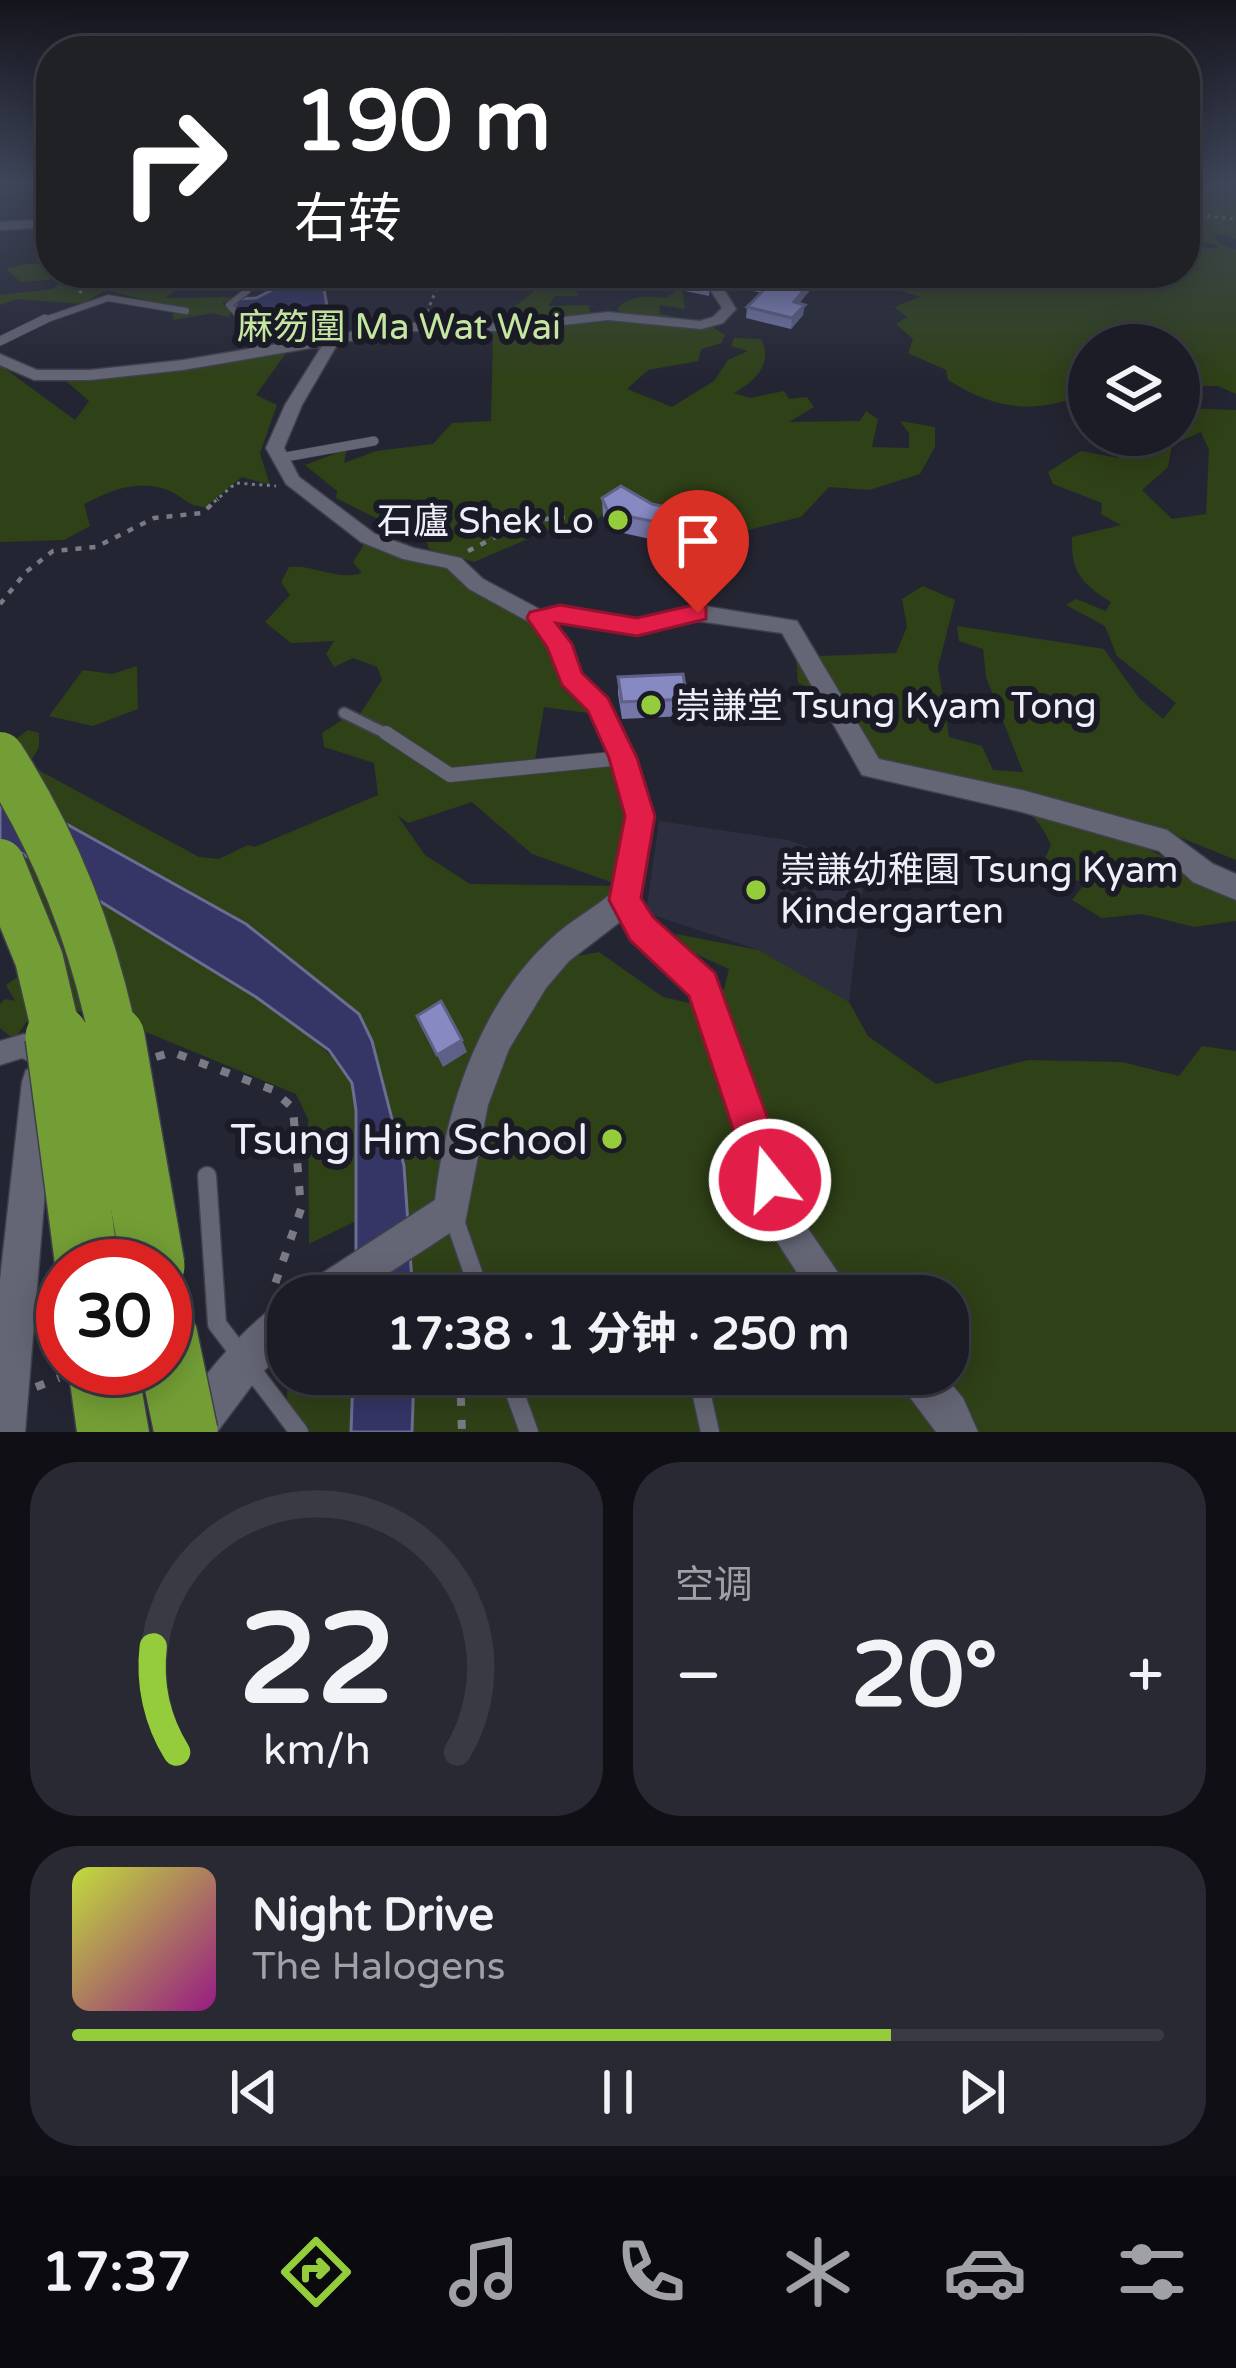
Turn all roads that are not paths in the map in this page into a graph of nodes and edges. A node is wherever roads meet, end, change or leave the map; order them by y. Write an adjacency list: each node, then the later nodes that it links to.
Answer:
1 (244, 288): 6 (lane)
2 (720, 288): 4 (street)
3 (186, 311): 5 (lane)
4 (334, 337): 6 (street); 9 (street)
5 (0, 341)
6 (254, 350): 7 (street)
7 (0, 359)
8 (374, 441): 9 (lane)
9 (280, 458): 10 (street)
10 (539, 618): 13 (street); 15 (street)
11 (344, 713): 13 (lane)
12 (0, 756): 22 (highway, bridge)
13 (623, 758): 16 (street)
14 (0, 863): 21 (highway, bridge)
15 (1236, 887)
16 (625, 900): 20 (street); 25 (street)
17 (0, 1053): 18 (street)
18 (40, 1055): 33 (street)
19 (208, 1176): 27 (lane)
20 (442, 1217): 23 (street); 24 (lane)
21 (84, 1239)
22 (148, 1239)
23 (352, 1275)
24 (471, 1275)
25 (820, 1275)
26 (267, 1326): 27 (street)
27 (245, 1362): 35 (street); 36 (lane)
28 (96, 1395): 34 (highway)
29 (180, 1395): 35 (highway, bridge)
30 (516, 1395): 37 (lane)
31 (702, 1395): 38 (lane)
32 (935, 1395): 39 (street)
33 (4, 1432)
34 (113, 1432)
35 (188, 1432)
36 (299, 1432)
37 (529, 1432)
38 (710, 1432)
39 (957, 1432)

